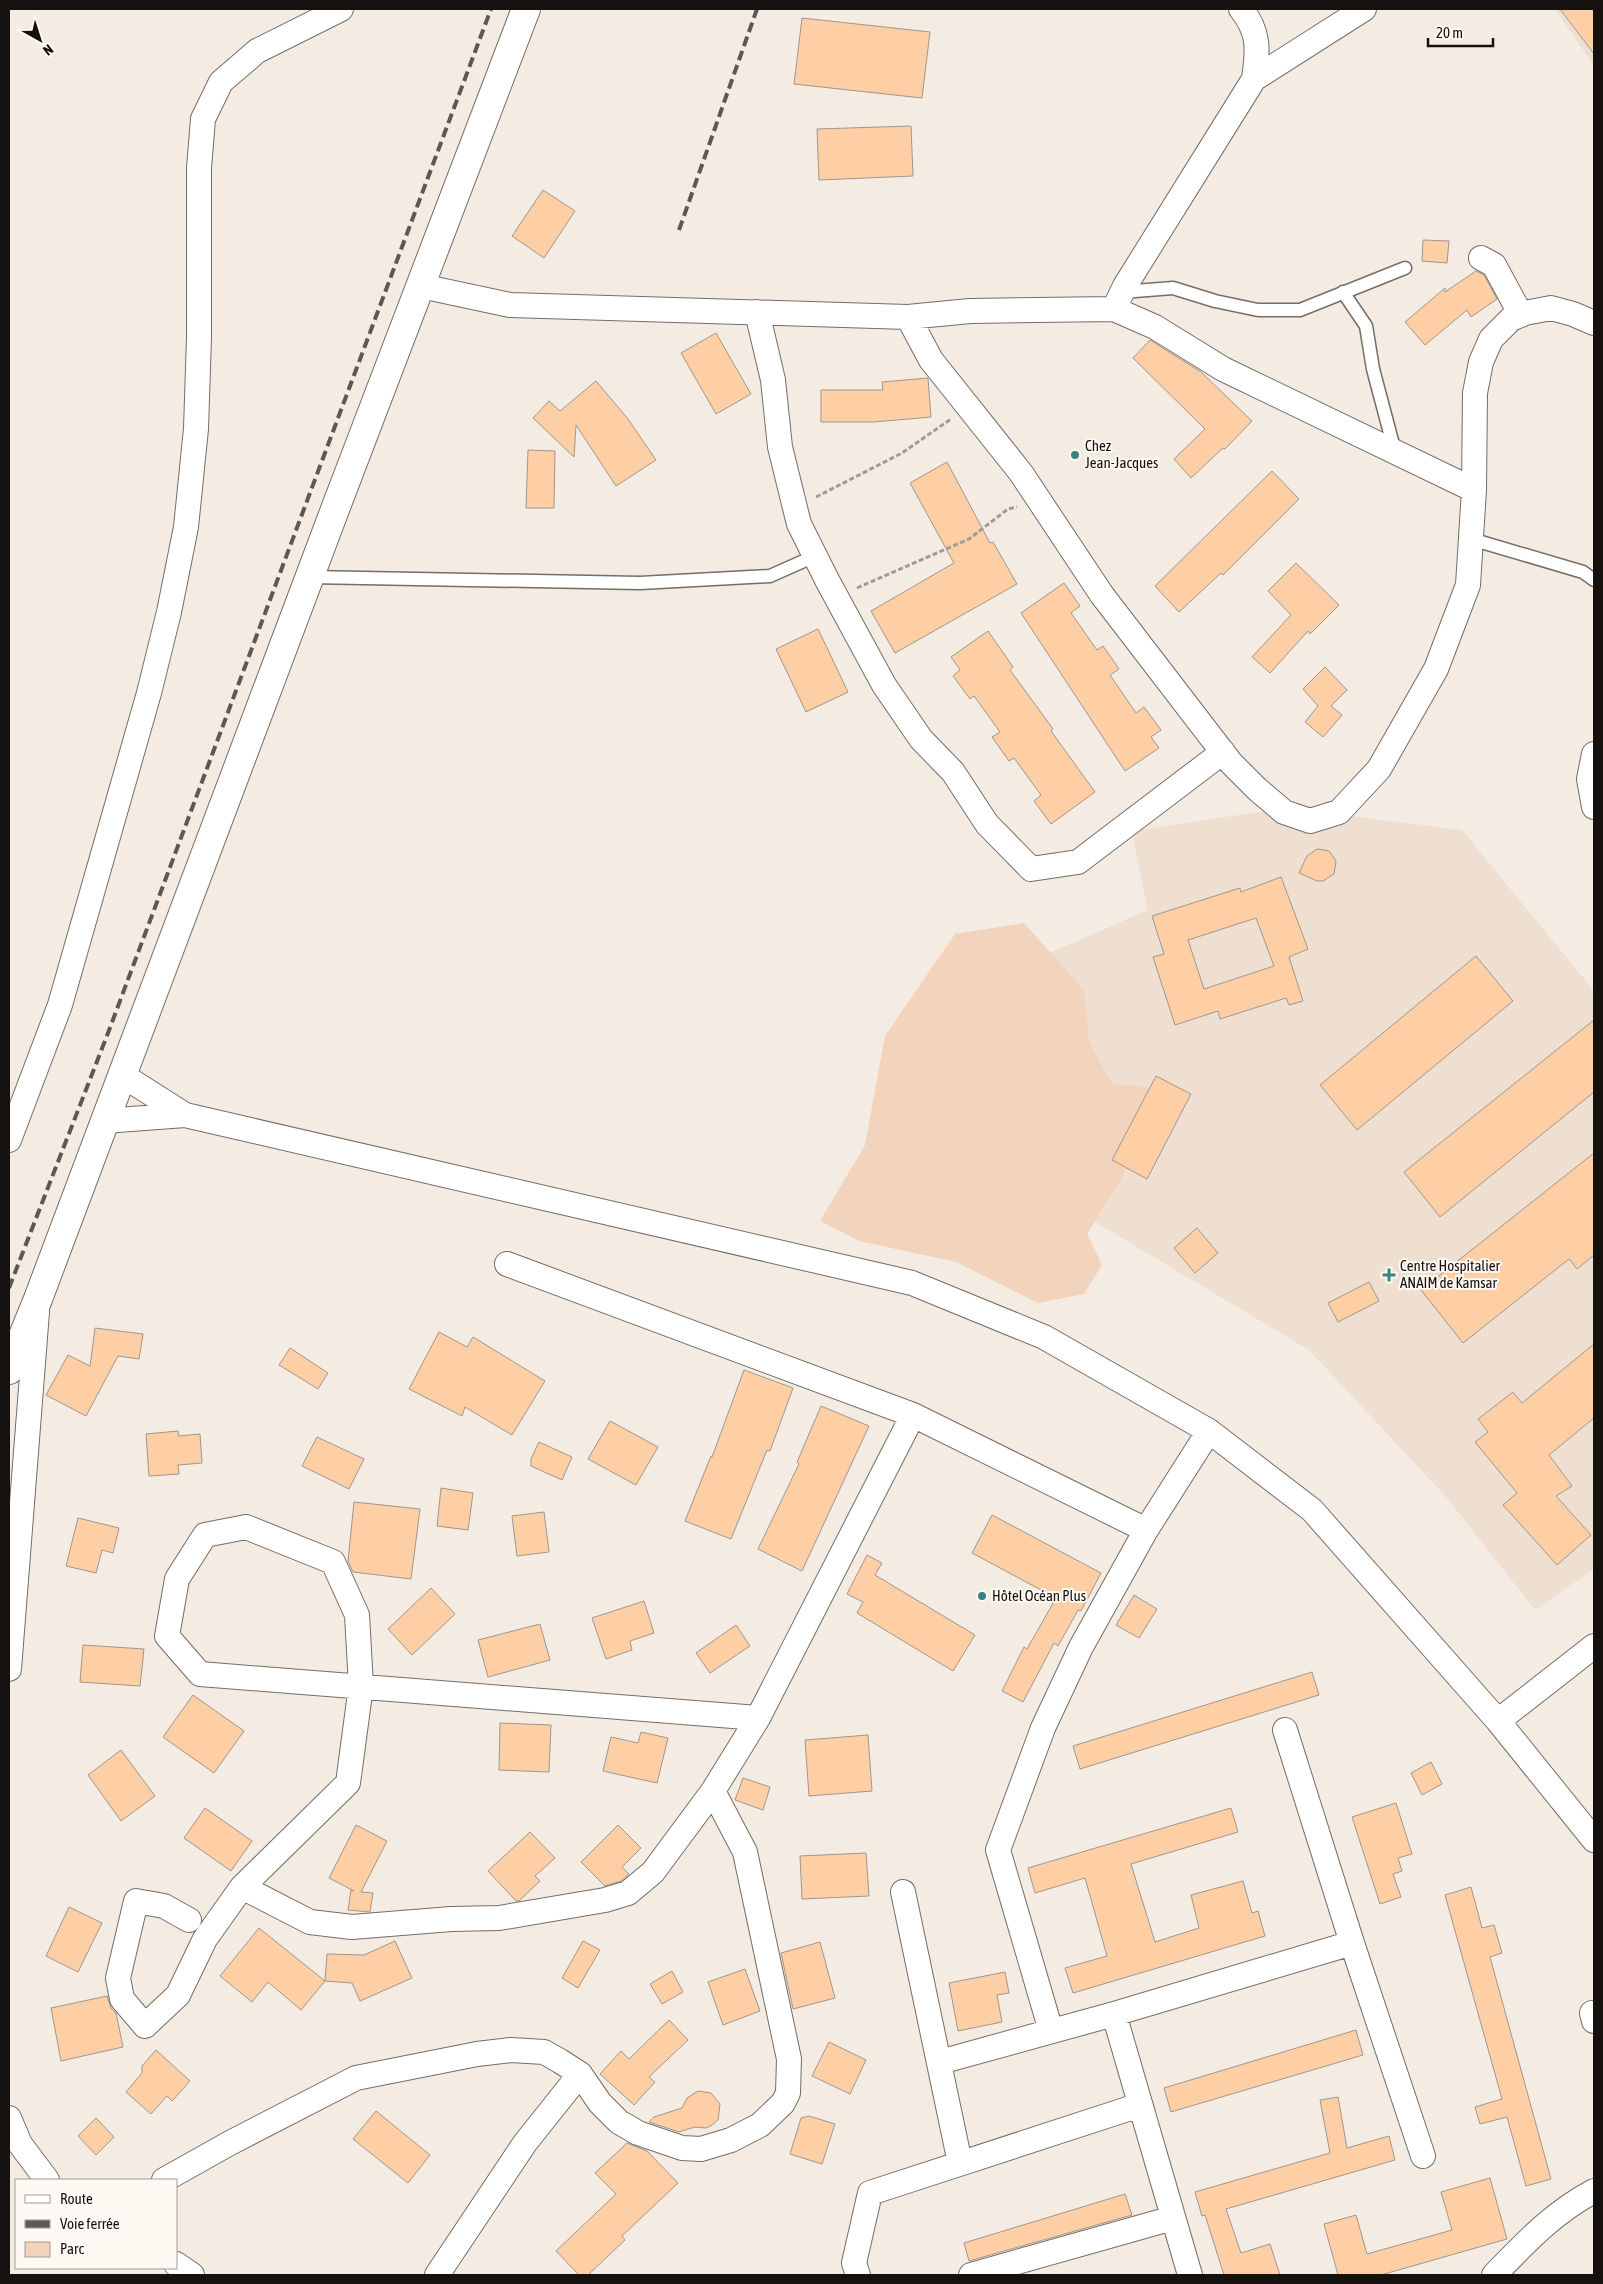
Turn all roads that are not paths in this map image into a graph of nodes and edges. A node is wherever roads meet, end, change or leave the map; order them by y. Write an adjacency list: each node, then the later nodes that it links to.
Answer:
1 (341, 9): 27 (street)
2 (526, 9): 8 (main road)
3 (1241, 9): 5 (street)
4 (1364, 9): 5 (street)
5 (1254, 79): 10 (street)
6 (1481, 258): 12 (street)
7 (1405, 268): 9 (lane)
8 (421, 286): 11 (street); 19 (main road)
9 (1344, 292): 10 (lane); 15 (lane)
10 (1118, 300): 13 (street); 15 (street)
11 (757, 312): 13 (street); 18 (street)
12 (1521, 315): 14 (street); 16 (street)
13 (908, 317): 21 (street)
14 (1594, 323)
15 (1395, 452): 16 (street)
16 (1474, 490): 17 (street)
17 (1471, 539): 20 (lane); 21 (street)
18 (815, 556): 19 (lane); 21 (street)
19 (309, 577): 24 (main road)
20 (1594, 580)
21 (1224, 752)
22 (1594, 754): 23 (street)
23 (1594, 807)
24 (122, 1075): 25 (street); 26 (main road)
25 (184, 1115): 26 (street); 32 (street)
26 (104, 1121): 29 (main road)
27 (9, 1140)
28 (507, 1264): 31 (street)
29 (38, 1299): 30 (main road); 35 (street)
30 (9, 1370)
31 (913, 1416): 33 (street); 37 (street)
32 (1209, 1430): 33 (street); 38 (street)
33 (1146, 1530): 47 (street)
34 (1594, 1646): 38 (street)
35 (9, 1670)
36 (361, 1686): 36 (street); 37 (street); 42 (street)
37 (758, 1718): 40 (street)
38 (1498, 1721): 41 (street)
39 (1285, 1730): 45 (street)
40 (713, 1791): 42 (street); 49 (street)
41 (1594, 1840)
42 (242, 1888): 44 (street)
43 (903, 1892): 48 (street)
44 (189, 1920)
45 (1352, 1943): 46 (street); 52 (street)
46 (1114, 2014): 47 (street); 50 (street)
47 (1050, 2032): 48 (street)
48 (940, 2062): 53 (street)
49 (580, 2074): 55 (street); 60 (street)
50 (1140, 2105): 53 (street); 57 (street)
51 (9, 2118): 54 (street)
52 (1423, 2156)
53 (960, 2163): 61 (street)
54 (46, 2179)
55 (166, 2179)
56 (1594, 2192): 64 (street)
57 (1173, 2218): 62 (street); 63 (street)
58 (178, 2265): 59 (street)
59 (192, 2275)
60 (437, 2275)
61 (858, 2275)
62 (972, 2275)
63 (1190, 2275)
64 (1494, 2275)

